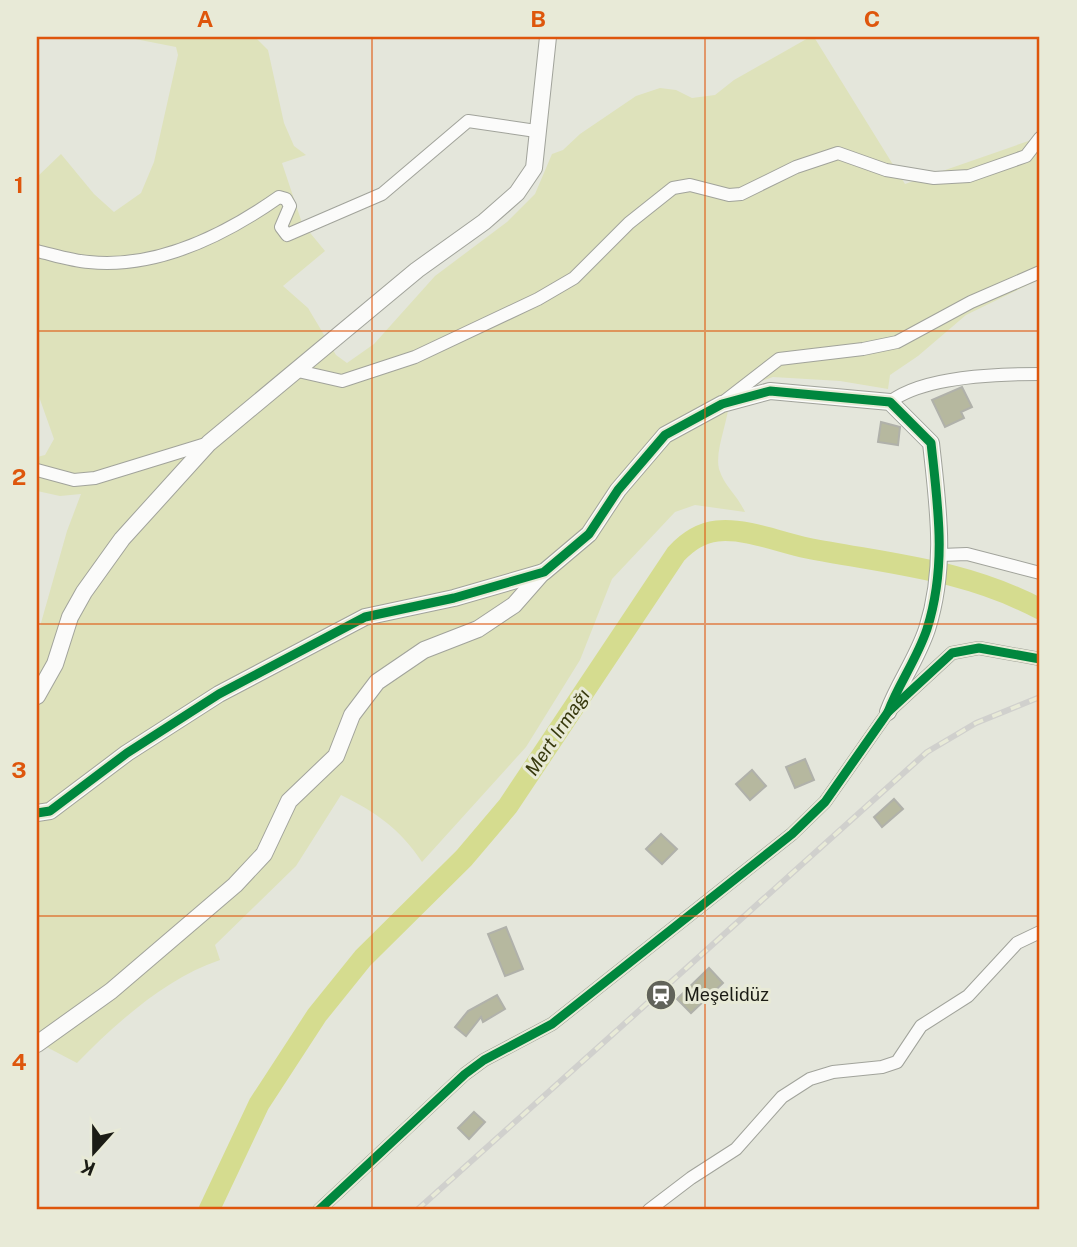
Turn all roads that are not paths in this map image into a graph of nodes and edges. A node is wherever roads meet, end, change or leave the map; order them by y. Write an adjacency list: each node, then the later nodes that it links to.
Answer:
1 (548, 37): 2 (street)
2 (536, 131): 4 (street); 6 (street)
3 (1040, 138): 6 (street)
4 (37, 251)
5 (1040, 272): 9 (street)
6 (298, 371): 10 (street)
7 (1040, 374): 8 (street)
8 (890, 402): 9 (street); 12 (street)
9 (722, 404): 13 (street)
10 (209, 443): 11 (street); 16 (street)
11 (37, 470)
12 (941, 555): 14 (street); 17 (street)
13 (544, 572): 18 (street); 20 (street)
14 (1040, 573)
15 (1040, 659): 17 (street)
16 (37, 696)
17 (888, 712): 21 (street)
18 (37, 813)
19 (1040, 932): 22 (street)
20 (37, 1045)
21 (320, 1210)
22 (649, 1210)

